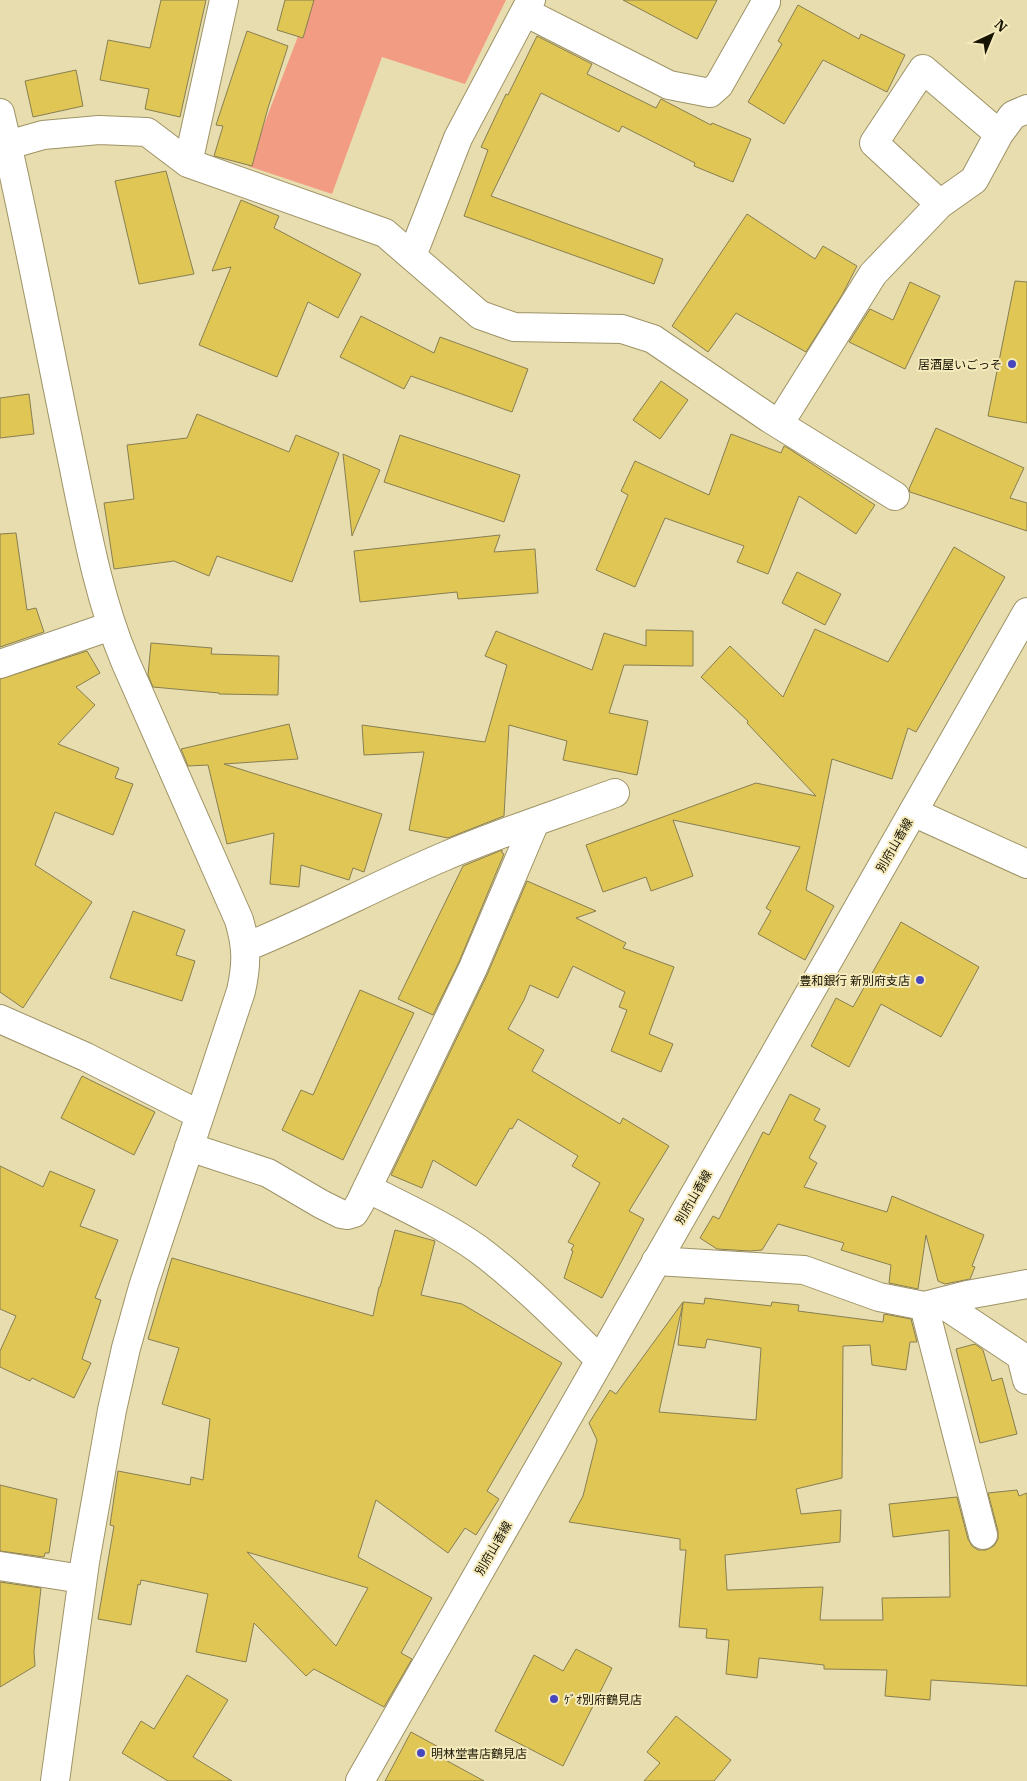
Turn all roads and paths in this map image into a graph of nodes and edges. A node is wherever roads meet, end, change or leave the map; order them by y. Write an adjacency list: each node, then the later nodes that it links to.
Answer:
1 (224, 0): 8 (street)
2 (765, 0): 3 (street)
3 (528, 6): 10 (street)
4 (1027, 109): 6 (street)
5 (0, 113): 7 (street)
6 (999, 134): 9 (street); 9 (street)
7 (8, 145): 8 (street); 14 (street)
8 (188, 163): 10 (street)
9 (940, 204): 11 (street)
10 (412, 256): 11 (street)
11 (779, 424): 12 (street)
12 (895, 496)
13 (1027, 612): 17 (street, 別府山香線)
14 (111, 626): 15 (street); 20 (street)
15 (0, 664)
16 (615, 793): 18 (street)
17 (913, 812): 19 (street); 25 (street, 別府山香線)
18 (535, 822): 20 (street); 24 (street)
19 (1027, 864)
20 (246, 948): 22 (street)
21 (0, 1019): 22 (street)
22 (200, 1115): 23 (street)
23 (189, 1147): 24 (street); 32 (street)
24 (367, 1188): 28 (street)
25 (656, 1261): 27 (street); 28 (street, 別府山香線)
26 (1027, 1284): 27 (street)
27 (932, 1304): 29 (street); 30 (street)
28 (600, 1360): 34 (street, 別府山香線)
29 (1027, 1380)
30 (982, 1534)
31 (0, 1566): 32 (street)
32 (82, 1579): 33 (street)
33 (55, 1781)
34 (360, 1781)

